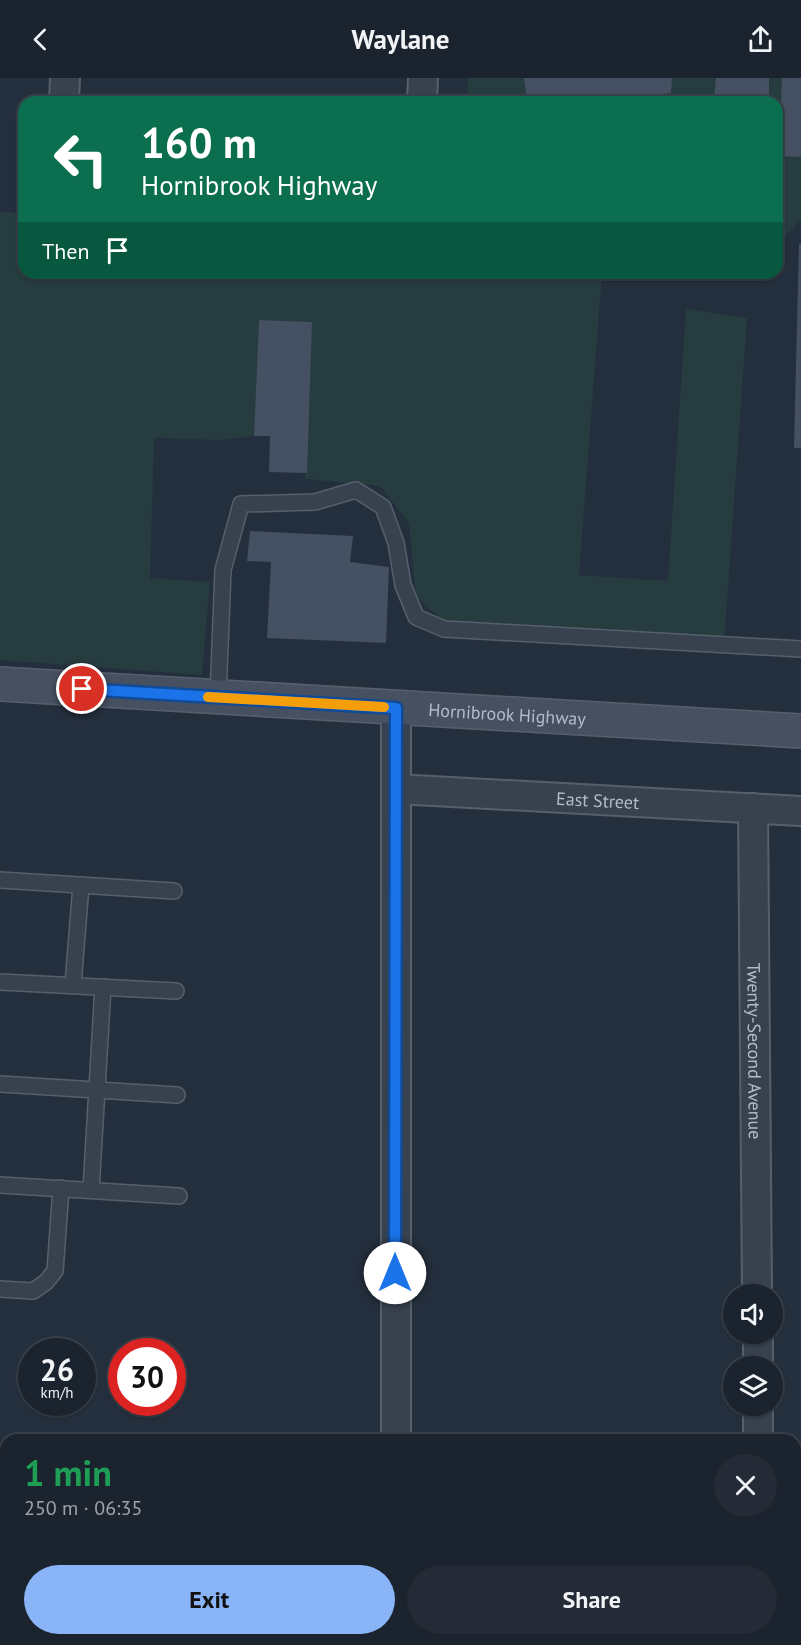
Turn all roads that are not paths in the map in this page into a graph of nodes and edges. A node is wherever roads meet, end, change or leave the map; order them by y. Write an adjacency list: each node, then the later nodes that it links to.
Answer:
1 (65, 78): 2 (street)
2 (64, 96)
3 (801, 649): 5 (lane)
4 (0, 684): 5 (main road, Hornibrook Highway)
5 (218, 697): 6 (main road, Hornibrook Highway)
6 (396, 708): 7 (main road, Hornibrook Highway); 8 (street)
7 (801, 731)
8 (396, 789): 9 (street, East Street); 28 (street)
9 (753, 808): 10 (street, East Street); 25 (street, Twenty-Second Avenue)
10 (801, 811)
11 (0, 880): 12 (lane)
12 (81, 885): 13 (lane); 15 (lane)
13 (174, 891)
14 (0, 982): 15 (lane)
15 (73, 985): 16 (lane)
16 (103, 987): 17 (lane); 19 (lane)
17 (176, 991)
18 (0, 1084): 19 (lane)
19 (97, 1090): 20 (lane); 23 (lane)
20 (177, 1095)
21 (0, 1185): 22 (lane)
22 (61, 1188): 23 (lane); 26 (lane)
23 (92, 1190): 24 (lane)
24 (179, 1196)
25 (757, 1284)
26 (0, 1289)
27 (758, 1416): 29 (street)
28 (396, 1434)
29 (758, 1434)

